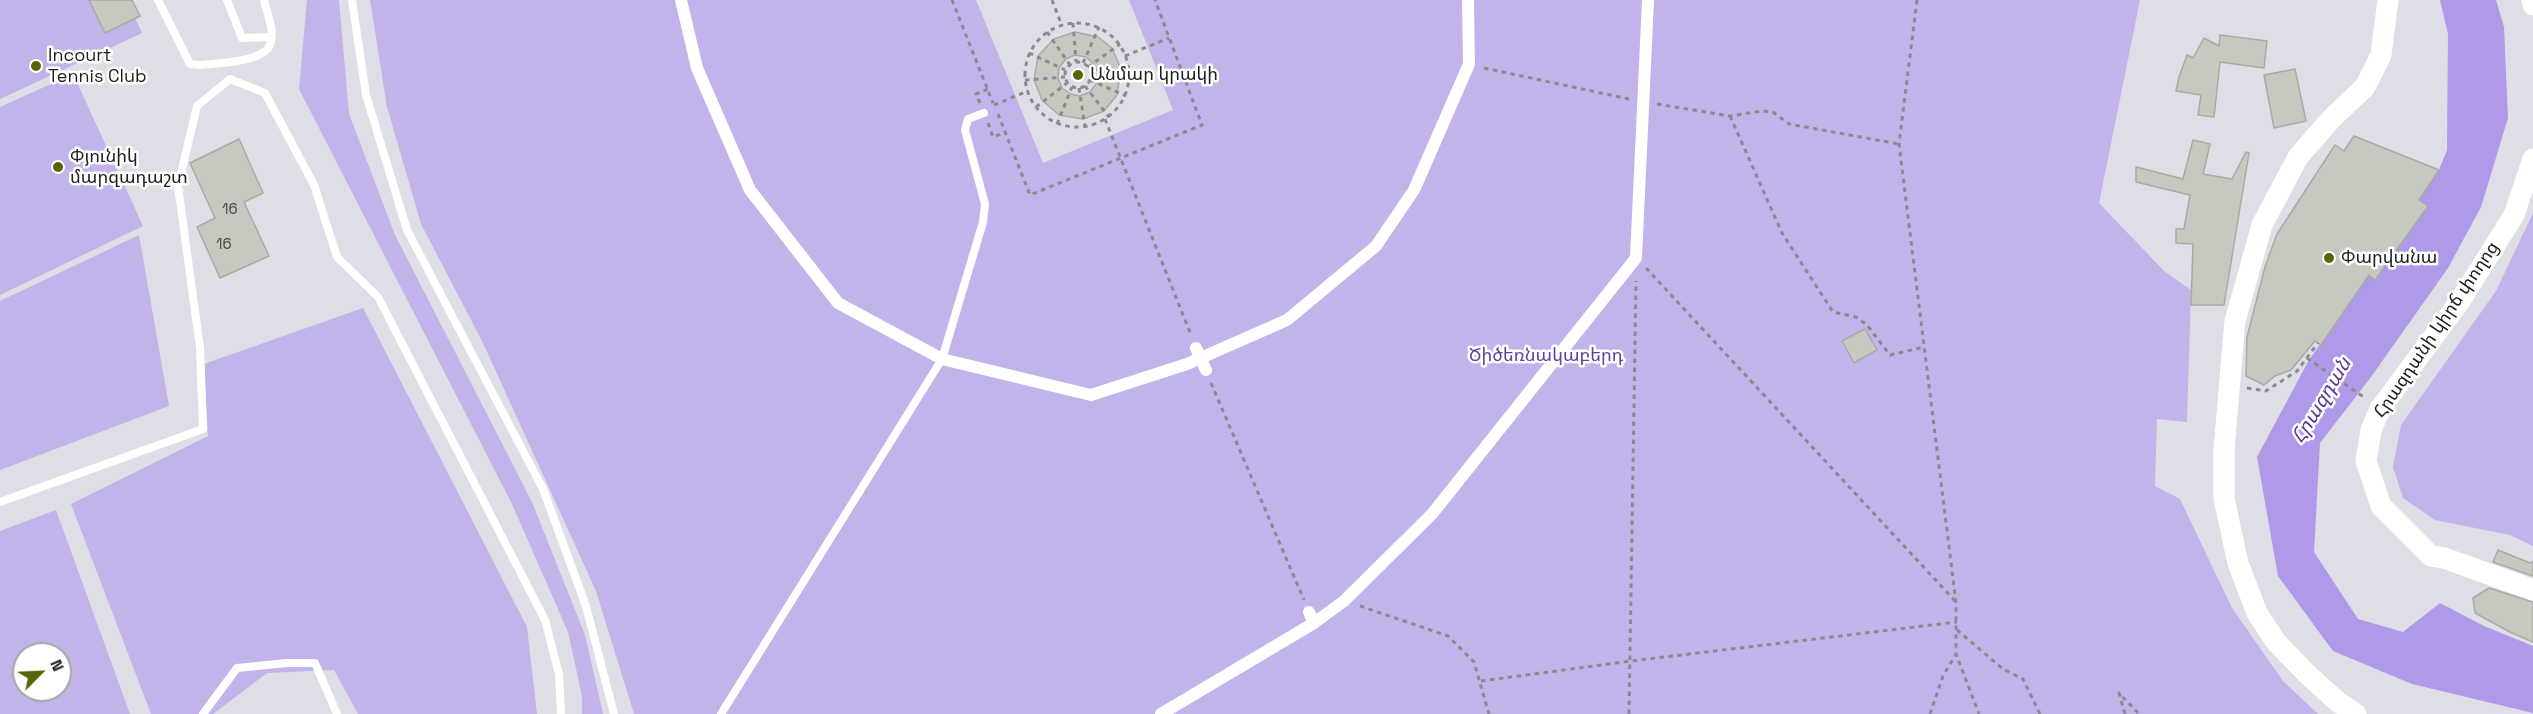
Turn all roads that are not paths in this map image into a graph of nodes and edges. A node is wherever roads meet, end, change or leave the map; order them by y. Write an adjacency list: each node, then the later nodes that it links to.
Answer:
1 (158, 0): 11 (lane)
2 (228, 0): 11 (lane)
3 (264, 0): 11 (lane)
4 (352, 0): 20 (lane)
5 (681, 0): 14 (street)
6 (1468, 0): 14 (street)
7 (1648, 0): 22 (street)
8 (2388, 0): 23 (street)
9 (2532, 0): 10 (street)
10 (2533, 4)
11 (271, 37)
12 (984, 113): 14 (lane)
13 (2533, 159): 16 (street, Հրազդանի կիրճ փողոց)
14 (942, 359): 21 (lane)
15 (0, 502): 19 (lane)
16 (2533, 590)
17 (203, 714): 18 (lane)
18 (337, 714)
19 (561, 714)
20 (614, 714)
21 (721, 714)
22 (1161, 714)
23 (2356, 714)

